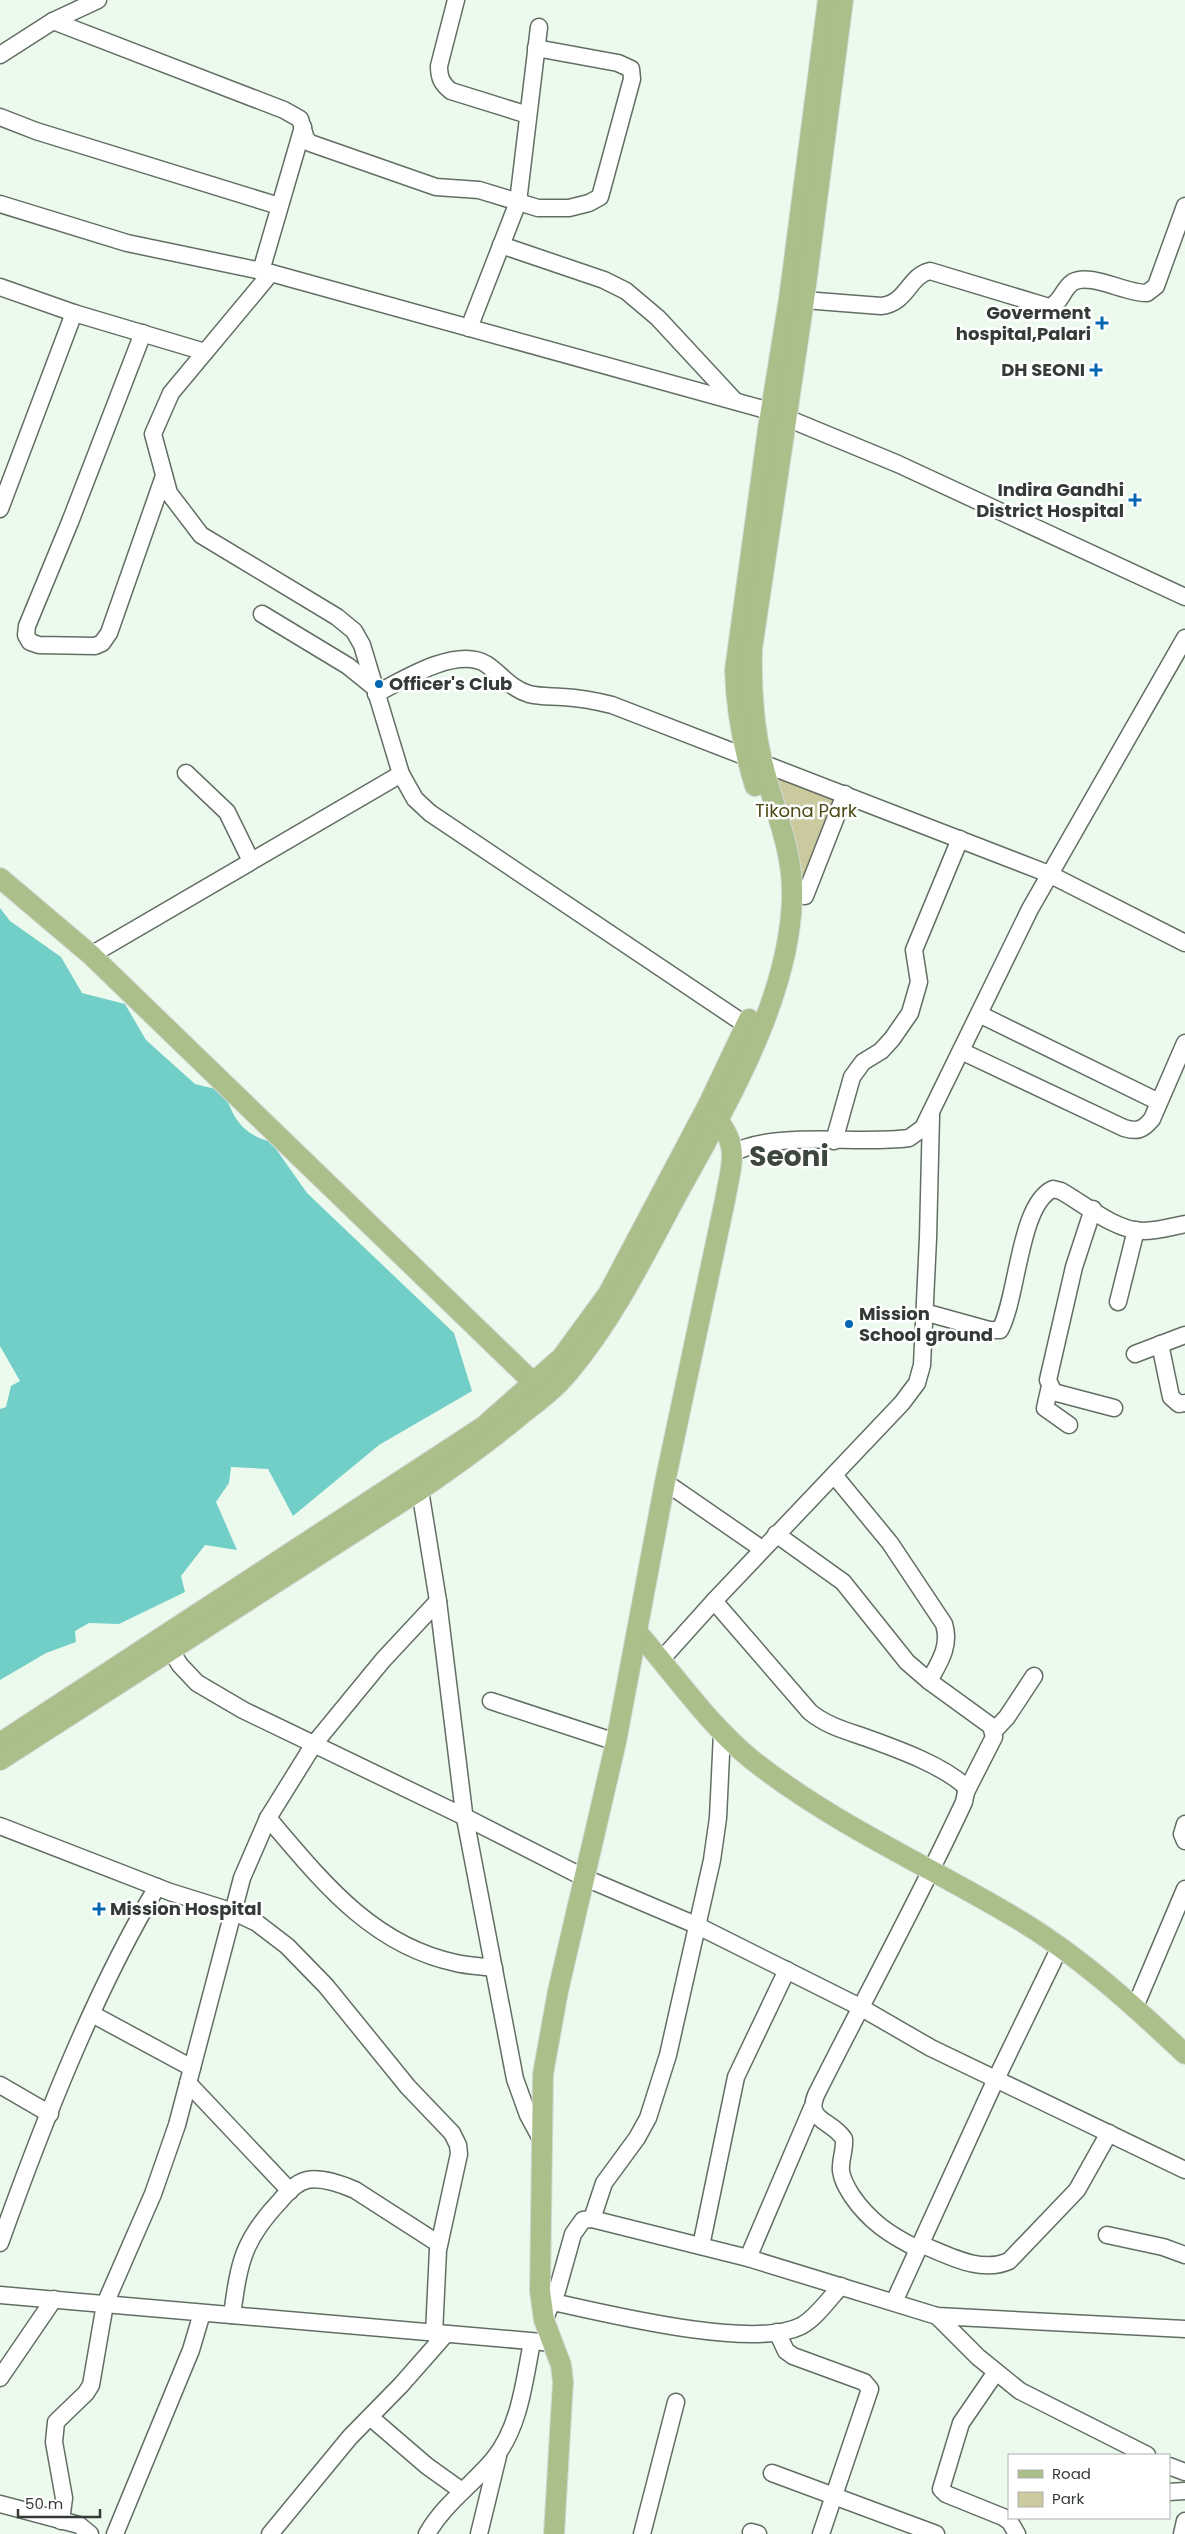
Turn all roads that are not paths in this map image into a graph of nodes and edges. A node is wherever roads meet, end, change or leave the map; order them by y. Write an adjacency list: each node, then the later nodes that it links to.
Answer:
1 (98, 0): 5 (street)
2 (456, 0): 9 (street)
3 (828, 0): 19 (main road)
4 (843, 0): 19 (main road)
5 (53, 21): 8 (street); 11 (street)
6 (539, 27): 7 (street)
7 (536, 48): 9 (street); 12 (street)
8 (0, 55)
9 (528, 115): 12 (street)
10 (0, 117): 14 (street)
11 (303, 127): 12 (street); 14 (street)
12 (518, 202): 16 (street)
13 (0, 204): 17 (street)
14 (279, 206): 17 (street)
15 (1185, 206): 19 (street)
16 (501, 245): 21 (street); 24 (street)
17 (266, 272): 21 (street); 23 (street)
18 (0, 287): 20 (street)
19 (797, 299): 25 (main road)
20 (74, 313): 22 (street); 27 (street)
21 (469, 328): 24 (street)
22 (143, 333): 23 (street); 26 (street)
23 (205, 352): 26 (street)
24 (735, 401): 25 (street)
25 (778, 414): 28 (street); 32 (main road)
26 (164, 476): 31 (street)
27 (0, 509)
28 (1185, 597)
29 (262, 614): 31 (street)
30 (1185, 638): 38 (street)
31 (375, 690): 32 (street); 34 (street)
32 (754, 760): 35 (street); 44 (main road)
33 (186, 773): 37 (street)
34 (401, 774): 37 (street); 44 (street)
35 (845, 794): 36 (street); 40 (street)
36 (960, 839): 38 (street); 50 (street)
37 (251, 861): 42 (street)
38 (1049, 874): 41 (street); 43 (street)
39 (0, 878): 42 (main road)
40 (805, 896)
41 (1185, 943)
42 (91, 955): 61 (main road)
43 (979, 1014): 46 (street); 47 (street)
44 (752, 1029): 49 (main road)
45 (1185, 1043): 47 (street)
46 (960, 1051): 47 (street); 48 (street)
47 (1159, 1102)
48 (931, 1112): 50 (street); 56 (street)
49 (713, 1114): 51 (main road); 61 (main road)
50 (834, 1141): 51 (street)
51 (733, 1154): 66 (main road)
52 (1093, 1209): 54 (street); 56 (street); 60 (street)
53 (1185, 1224): 54 (street)
54 (1136, 1230): 55 (street)
55 (1118, 1302)
56 (924, 1312): 65 (street)
57 (1185, 1335): 58 (street)
58 (1160, 1344): 59 (street); 62 (street)
59 (1135, 1354)
60 (1050, 1386): 63 (street); 64 (street)
61 (540, 1389): 67 (main road); 73 (main road)
62 (1185, 1403)
63 (1114, 1408)
64 (1069, 1424)
65 (834, 1475): 68 (street); 76 (street)
66 (665, 1482): 69 (street); 72 (main road)
67 (420, 1490): 70 (street); 73 (main road)
68 (776, 1534): 69 (street); 76 (street)
69 (762, 1549): 71 (street)
70 (438, 1601): 82 (street); 85 (street)
71 (714, 1601): 74 (street); 84 (street)
72 (638, 1633): 74 (main road); 80 (main road)
73 (167, 1644): 81 (main road); 82 (street); 83 (main road)
74 (661, 1660): 79 (main road)
75 (1034, 1676): 78 (street)
76 (929, 1681): 78 (street)
77 (491, 1701): 80 (street)
78 (994, 1732): 84 (street)
79 (722, 1733): 90 (main road); 95 (street)
80 (616, 1742): 91 (main road)
81 (0, 1743)
82 (314, 1744): 85 (street); 86 (street)
83 (0, 1760)
84 (966, 1792): 90 (street)
85 (465, 1816): 91 (street); 97 (street)
86 (268, 1818): 94 (street); 97 (street)
87 (1185, 1824): 89 (street)
88 (0, 1826): 92 (street)
89 (1185, 1841)
90 (932, 1871): 96 (main road); 99 (street)
91 (583, 1877): 95 (street); 109 (main road)
92 (157, 1887): 94 (street); 101 (street)
93 (1185, 1889): 100 (street)
94 (234, 1912): 103 (street); 115 (street)
95 (696, 1925): 98 (street); 112 (street)
96 (1060, 1947): 100 (main road); 104 (street)
97 (494, 1968): 109 (street)
98 (787, 1970): 99 (street); 116 (street)
99 (860, 2006): 104 (street); 106 (street)
100 (1135, 2007): 102 (main road)
101 (92, 2014): 103 (street); 107 (street)
102 (1185, 2054)
103 (190, 2076): 111 (street); 124 (street)
104 (996, 2079): 108 (street); 117 (street)
105 (0, 2085): 107 (street)
106 (812, 2108): 117 (street); 119 (street)
107 (50, 2114): 114 (street)
108 (1109, 2133): 110 (street); 117 (street)
109 (540, 2139): 125 (main road)
110 (1185, 2170)
111 (290, 2191): 115 (street); 127 (street)
112 (592, 2219): 116 (street); 125 (street)
113 (1108, 2235): 118 (street)
114 (0, 2243)
115 (439, 2244): 131 (street)
116 (701, 2246): 119 (street)
117 (919, 2247): 123 (street)
118 (1185, 2255)
119 (748, 2258): 120 (street)
120 (841, 2286): 123 (street); 130 (street)
121 (0, 2295): 122 (street)
122 (54, 2299): 124 (street); 135 (street)
123 (894, 2302): 128 (street)
124 (105, 2304): 126 (street); 148 (street)
125 (549, 2311): 130 (street); 133 (main road)
126 (202, 2313): 127 (street); 151 (street)
127 (232, 2316): 131 (street)
128 (938, 2316): 129 (street); 134 (street)
129 (1185, 2329)
130 (776, 2332): 146 (street)
131 (439, 2334): 132 (street); 137 (street)
132 (532, 2342): 133 (street); 138 (street)
133 (553, 2343): 155 (main road)
134 (996, 2372): 139 (street); 159 (street)
135 (0, 2378)
136 (676, 2402): 156 (street)
137 (370, 2417): 143 (street); 152 (street)
138 (499, 2452): 143 (street); 154 (street)
139 (1145, 2454)
140 (1170, 2466): 141 (street)
141 (1185, 2472)
142 (772, 2473): 146 (street)
143 (462, 2491): 153 (street)
144 (1185, 2491): 145 (street)
145 (1170, 2492)
146 (834, 2495): 157 (street); 158 (street)
147 (0, 2504): 148 (street)
148 (61, 2520): 150 (street)
149 (1185, 2522): 160 (street)
150 (90, 2534)
151 (115, 2534)
152 (270, 2534)
153 (427, 2534)
154 (479, 2534)
155 (554, 2534)
156 (642, 2534)
157 (821, 2534)
158 (936, 2534)
159 (1017, 2534)
160 (1182, 2534)

